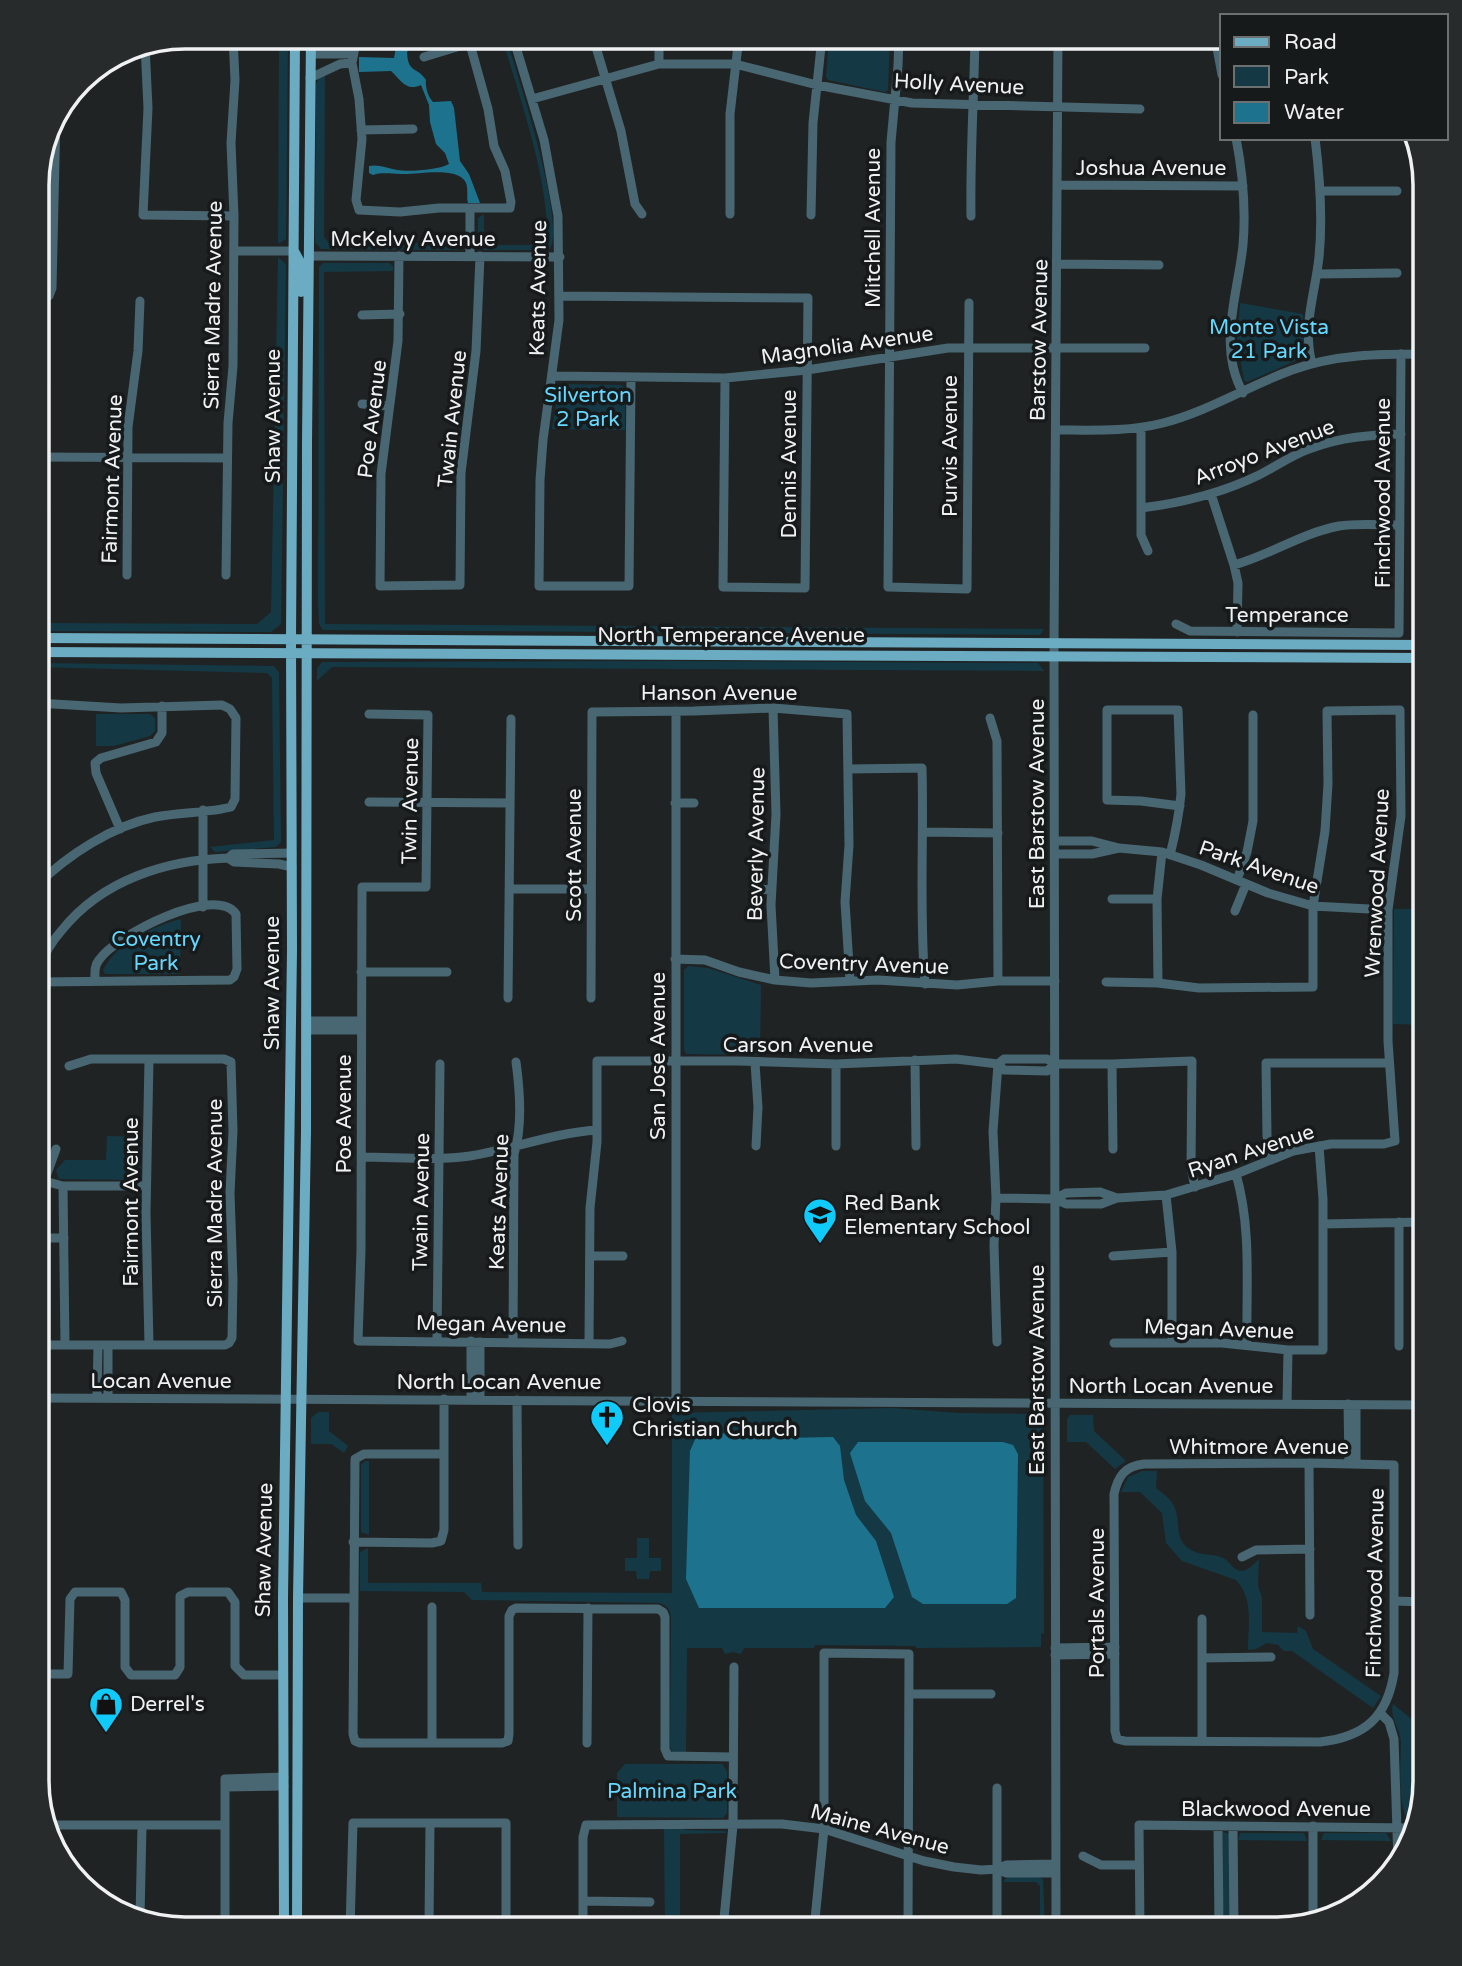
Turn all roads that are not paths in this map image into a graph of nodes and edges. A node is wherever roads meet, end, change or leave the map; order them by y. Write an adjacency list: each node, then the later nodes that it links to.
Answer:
1 (233, 49): 42 (street, Sierra Madre Avenue)
2 (295, 49): 34 (main road, Shaw Avenue)
3 (311, 49): 15 (main road, Shaw Avenue)
4 (355, 49): 18 (street)
5 (445, 49): 17 (street)
6 (471, 49): 39 (street)
7 (517, 49): 24 (street, Keats Avenue)
8 (597, 49): 22 (street)
9 (659, 49): 19 (street)
10 (737, 49): 20 (street)
11 (821, 49): 23 (street)
12 (898, 49): 25 (street, Mitchell Avenue)
13 (975, 49): 26 (street)
14 (1058, 49): 27 (street, Barstow Avenue)
15 (311, 54): 18 (street); 21 (main road, Shaw Avenue)
16 (146, 55): 42 (street)
17 (424, 57)
18 (353, 58): 21 (street); 30 (street)
19 (659, 64): 20 (street, Holly Avenue); 22 (street, Holly Avenue)
20 (735, 64): 23 (street, Holly Avenue); 41 (street)
21 (310, 78): 49 (main road, Shaw Avenue)
22 (605, 78): 24 (street, Holly Avenue); 40 (street)
23 (817, 85): 25 (street, Holly Avenue); 43 (street)
24 (532, 99): 50 (street, Keats Avenue)
25 (895, 101): 26 (street, Holly Avenue); 67 (street, Mitchell Avenue)
26 (974, 105): 27 (street, Holly Avenue); 44 (street)
27 (1057, 106): 28 (street, Holly Avenue); 35 (street, Barstow Avenue)
28 (1140, 109)
29 (413, 129): 30 (street)
30 (360, 130): 39 (street)
31 (1236, 140): 36 (street)
32 (1315, 140): 37 (street)
33 (54, 149): 55 (street)
34 (295, 161): 46 (main road, Shaw Avenue); 49 (main road)
35 (1059, 185): 36 (street, Joshua Avenue); 51 (street, Barstow Avenue)
36 (1243, 186): 73 (street)
37 (1321, 191): 38 (street); 54 (street)
38 (1397, 191)
39 (470, 208): 48 (street, Twain Avenue)
40 (642, 214)
41 (730, 214)
42 (234, 215): 45 (street, Sierra Madre Avenue)
43 (811, 215)
44 (971, 216)
45 (234, 251): 46 (street); 81 (street, Sierra Madre Avenue)
46 (293, 251): 61 (main road); 95 (main road, Shaw Avenue)
47 (399, 256): 48 (street, McKelvy Avenue); 49 (street, McKelvy Avenue); 59 (street, Poe Avenue)
48 (475, 256): 50 (street, McKelvy Avenue); 89 (street, Twain Avenue)
49 (309, 257): 61 (main road, Shaw Avenue)
50 (560, 257): 56 (street, Keats Avenue)
51 (1058, 264): 52 (street); 63 (street, Barstow Avenue)
52 (1159, 265)
53 (1397, 273): 54 (street)
54 (1317, 274): 68 (street)
55 (49, 296)
56 (560, 296): 69 (street, Dennis Avenue); 70 (street, Keats Avenue)
57 (140, 301): 80 (street, Fairmont Avenue)
58 (969, 303): 62 (street, Purvis Avenue)
59 (400, 314): 60 (street); 75 (street, Poe Avenue)
60 (362, 315)
61 (308, 346): 96 (main road, Shaw Avenue)
62 (969, 347): 63 (street, Magnolia Avenue); 67 (street, Magnolia Avenue); 90 (street, Purvis Avenue)
63 (1058, 348): 64 (street, Magnolia Avenue); 77 (street, Barstow Avenue)
64 (1145, 348)
65 (1401, 354): 66 (street); 68 (street); 78 (street, Finchwood Avenue)
66 (1413, 354)
67 (890, 356): 69 (street, Magnolia Avenue); 90 (street, Mitchell Avenue)
68 (1312, 364): 73 (street)
69 (807, 370): 72 (street, Magnolia Avenue); 72 (street, Dennis Avenue)
70 (553, 376): 71 (street, Magnolia Avenue); 71 (street, Keats Avenue)
71 (631, 377): 72 (street, Magnolia Avenue)
72 (725, 378)
73 (1243, 393): 76 (street)
74 (362, 404): 75 (street)
75 (389, 406): 89 (street, Poe Avenue)
76 (1141, 428): 77 (street); 83 (street)
77 (1056, 430): 98 (street, Barstow Avenue)
78 (1401, 434): 82 (street, Arroyo Avenue); 84 (street, Finchwood Avenue)
79 (49, 457): 80 (street)
80 (127, 457): 81 (street); 87 (street, Fairmont Avenue)
81 (227, 458): 88 (street, Sierra Madre Avenue)
82 (1211, 494): 83 (street, Arroyo Avenue); 86 (street)
83 (1141, 508): 85 (street)
84 (1400, 525): 86 (street); 93 (street, Finchwood Avenue)
85 (1148, 551)
86 (1234, 565): 92 (street)
87 (127, 575)
88 (226, 575)
89 (380, 586)
90 (888, 587)
91 (1176, 624): 92 (street, Temperance)
92 (1237, 632): 93 (street, Temperance)
93 (1399, 633)
94 (49, 638): 95 (main road, North Temperance Avenue)
95 (290, 639): 96 (main road, North Temperance Avenue); 100 (main road, Shaw Avenue)
96 (307, 639): 98 (main road, North Temperance Avenue); 101 (main road, Shaw Avenue)
97 (1413, 645): 98 (main road, North Temperance Avenue)
98 (1055, 650): 101 (main road, North Temperance Avenue); 102 (main road, North Temperance Avenue); 123 (street, East Barstow Avenue)
99 (49, 652): 100 (main road, North Temperance Avenue)
100 (291, 654): 101 (main road, North Temperance Avenue); 125 (main road, Shaw Avenue)
101 (307, 654): 144 (main road, Shaw Avenue)
102 (1413, 658)
103 (49, 704): 104 (street)
104 (162, 706): 119 (street); 120 (street)
105 (773, 708): 107 (street, Hanson Avenue); 112 (street, Hanson Avenue); 137 (street, Beverly Avenue)
106 (592, 712): 107 (street, Hanson Avenue); 135 (street, Scott Avenue)
107 (677, 712): 116 (street, San Jose Avenue)
108 (369, 714): 113 (street, Twin Avenue)
109 (1253, 715): 132 (street)
110 (990, 718): 122 (street)
111 (511, 719): 115 (street)
112 (848, 769): 121 (street); 152 (street)
113 (427, 801): 114 (street); 115 (street); 133 (street, Twin Avenue)
114 (369, 802)
115 (510, 803): 134 (street)
116 (675, 803): 117 (street); 147 (street, San Jose Avenue)
117 (694, 803)
118 (1180, 806): 118 (street); 127 (street)
119 (203, 810): 120 (street); 129 (street)
120 (120, 829): 131 (street)
121 (923, 832): 122 (street); 158 (street)
122 (998, 833): 153 (street)
123 (1055, 841): 124 (street, Park Avenue); 126 (street, East Barstow Avenue)
124 (1118, 848): 126 (street, Park Avenue); 127 (street, Park Avenue)
125 (292, 853): 128 (street); 130 (main road, Shaw Avenue); 144 (main road)
126 (1055, 854): 154 (street, East Barstow Avenue)
127 (1166, 854): 132 (street, Park Avenue); 139 (street)
128 (228, 858): 129 (street); 130 (street)
129 (204, 860): 141 (street); 145 (street)
130 (292, 866): 146 (main road, Shaw Avenue)
131 (49, 876)
132 (1242, 882): 140 (street, Park Avenue); 143 (street)
133 (362, 887): 148 (street, Poe Avenue)
134 (509, 889): 135 (street); 159 (street)
135 (591, 889): 160 (street, Scott Avenue)
136 (756, 889): 137 (street)
137 (772, 890): 150 (street, Beverly Avenue)
138 (1112, 898): 139 (street)
139 (1157, 899): 157 (street)
140 (1313, 906): 142 (street, Park Avenue); 142 (street, Wrenwood Avenue); 157 (street)
141 (203, 907): 151 (street); 151 (street)
142 (1388, 910): 168 (street, Wrenwood Avenue)
143 (1235, 911)
144 (306, 932): 161 (main road, Shaw Avenue)
145 (49, 950)
146 (292, 950): 161 (main road); 224 (main road, Shaw Avenue)
147 (675, 959): 150 (street, Coventry Avenue); 165 (street, San Jose Avenue)
148 (361, 972): 149 (street); 162 (street, Poe Avenue)
149 (447, 972)
150 (775, 980): 152 (street, Coventry Avenue)
151 (95, 981): 155 (street)
152 (850, 981): 158 (street, Coventry Avenue)
153 (998, 981): 154 (street, Coventry Avenue); 158 (street, Coventry Avenue)
154 (1055, 981): 172 (street, East Barstow Avenue)
155 (49, 982)
156 (1105, 982): 157 (street)
157 (1158, 983)
158 (925, 984)
159 (508, 998)
160 (591, 998)
161 (306, 1025): 162 (street); 225 (main road, Shaw Avenue)
162 (361, 1025): 184 (street, Poe Avenue)
163 (149, 1059): 174 (street); 191 (street, Fairmont Avenue); 217 (street, Sierra Madre Avenue)
164 (915, 1060): 170 (street, Carson Avenue); 171 (street, Carson Avenue); 180 (street)
165 (675, 1061): 167 (street, Carson Avenue); 175 (street, Carson Avenue); 228 (street, San Jose Avenue)
166 (516, 1062): 177 (street, Keats Avenue)
167 (755, 1063): 170 (street, Carson Avenue); 178 (street)
168 (1389, 1063): 176 (street, Wrenwood Avenue); 186 (street)
169 (440, 1064): 185 (street, Twain Avenue)
170 (836, 1064): 179 (street)
171 (998, 1064): 172 (street, Carson Avenue); 194 (street)
172 (1055, 1064): 173 (street, Carson Avenue); 195 (street, East Barstow Avenue)
173 (1112, 1064): 183 (street); 192 (street, Carson Avenue)
174 (69, 1066)
175 (597, 1130): 177 (street); 202 (street)
176 (1395, 1141): 181 (street, Ryan Avenue)
177 (516, 1146): 185 (street); 210 (street, Keats Avenue)
178 (756, 1146)
179 (836, 1146)
180 (916, 1146)
181 (1319, 1146): 186 (street, Ryan Avenue); 198 (street)
182 (56, 1149): 187 (street)
183 (1113, 1149)
184 (362, 1157): 185 (street); 205 (street, Poe Avenue)
185 (439, 1157): 206 (street, Twain Avenue)
186 (1272, 1159): 188 (street, Ryan Avenue)
187 (49, 1164)
188 (1236, 1174): 192 (street, Ryan Avenue); 218 (street)
189 (49, 1183): 190 (street)
190 (63, 1186): 191 (street); 200 (street)
191 (146, 1186): 217 (street, Fairmont Avenue)
192 (1195, 1187): 193 (street, Ryan Avenue)
193 (1166, 1195): 195 (street, Ryan Avenue); 201 (street)
194 (996, 1198): 195 (street, Ryan Avenue); 209 (street)
195 (1055, 1199): 230 (street, East Barstow Avenue)
196 (1399, 1222): 197 (street); 198 (street); 219 (street)
197 (1413, 1222)
198 (1323, 1224): 220 (street, Megan Avenue)
199 (49, 1238): 200 (street)
200 (64, 1238): 215 (street)
201 (1172, 1252): 204 (street); 213 (street)
202 (590, 1256): 203 (street); 211 (street)
203 (623, 1256)
204 (1113, 1256)
205 (358, 1341): 206 (street, Megan Avenue)
206 (437, 1341): 208 (street, Megan Avenue)
207 (622, 1341): 211 (street, Megan Avenue)
208 (476, 1342): 210 (street, Megan Avenue); 227 (street)
209 (997, 1342)
210 (513, 1343): 211 (street, Megan Avenue)
211 (589, 1343)
212 (1114, 1343): 213 (street, Megan Avenue)
213 (1172, 1343): 218 (street, Megan Avenue)
214 (49, 1345): 215 (street)
215 (65, 1345): 216 (street)
216 (103, 1345): 217 (street); 221 (street); 223 (street)
217 (149, 1345)
218 (1247, 1345): 220 (street, Megan Avenue)
219 (1399, 1346)
220 (1288, 1350): 231 (street)
221 (97, 1397): 222 (street, Locan Avenue); 223 (street, Locan Avenue)
222 (49, 1398)
223 (108, 1398): 224 (street, Locan Avenue)
224 (286, 1399): 225 (street, North Locan Avenue); 239 (main road, Shaw Avenue)
225 (301, 1399): 226 (street, North Locan Avenue); 244 (main road, Shaw Avenue)
226 (444, 1399): 227 (street, North Locan Avenue); 234 (street)
227 (476, 1399): 229 (street, North Locan Avenue)
228 (676, 1399): 229 (street, North Locan Avenue); 230 (street, North Locan Avenue)
229 (517, 1400): 241 (street)
230 (1054, 1403): 231 (street, North Locan Avenue); 253 (street, East Barstow Avenue)
231 (1287, 1404): 232 (street, North Locan Avenue)
232 (1352, 1405): 233 (street, North Locan Avenue); 236 (street)
233 (1413, 1405)
234 (444, 1454): 240 (street); 240 (street)
235 (1309, 1463): 236 (street, Whitmore Avenue); 238 (street, Whitmore Avenue); 242 (street)
236 (1352, 1464): 237 (street, Whitmore Avenue)
237 (1394, 1465): 246 (street, Finchwood Avenue)
238 (1126, 1470): 252 (street, Portals Avenue)
239 (283, 1510): 244 (main road); 258 (main road, Shaw Avenue)
240 (353, 1542): 245 (street)
241 (518, 1545)
242 (1310, 1549): 243 (street); 250 (street)
243 (1242, 1556)
244 (298, 1598): 245 (street); 285 (main road, Shaw Avenue)
245 (353, 1598): 263 (street)
246 (1395, 1601): 247 (street); 261 (street, Finchwood Avenue)
247 (1413, 1602)
248 (432, 1607): 263 (street)
249 (588, 1608): 263 (street); 264 (street); 265 (street)
250 (1310, 1615)
251 (1202, 1619): 255 (street)
252 (1115, 1650): 253 (street); 262 (street, Portals Avenue)
253 (1055, 1651): 284 (street, East Barstow Avenue)
254 (1271, 1657): 255 (street)
255 (1202, 1658): 262 (street)
256 (734, 1667): 265 (street)
257 (49, 1674): 258 (street)
258 (282, 1675): 266 (main road, Shaw Avenue)
259 (909, 1694): 260 (street); 278 (street); 280 (street)
260 (991, 1694)
261 (1381, 1713): 262 (street); 276 (street)
262 (1202, 1741)
263 (432, 1743)
264 (587, 1743)
265 (733, 1757): 271 (street)
266 (284, 1782): 270 (street); 285 (main road); 286 (main road, Shaw Avenue)
267 (997, 1788): 283 (street)
268 (430, 1823): 295 (street); 296 (street); 297 (street)
269 (56, 1825): 272 (street)
270 (225, 1825): 272 (street); 291 (street)
271 (733, 1825): 278 (street, Maine Avenue); 287 (street, Maine Avenue); 299 (street)
272 (142, 1826): 289 (street)
273 (1313, 1826): 275 (street, Blackwood Avenue); 276 (street, Blackwood Avenue); 290 (street)
274 (1218, 1827): 275 (street, Blackwood Avenue); 282 (street, Blackwood Avenue); 305 (street)
275 (1233, 1827): 306 (street)
276 (1398, 1827): 277 (street, Blackwood Avenue); 279 (street)
277 (1405, 1827)
278 (824, 1829): 280 (street, Maine Avenue); 300 (street)
279 (1398, 1843)
280 (908, 1856): 283 (street, Maine Avenue); 301 (street)
281 (1083, 1856): 282 (street)
282 (1139, 1865): 304 (street)
283 (998, 1869): 284 (street, Maine Avenue); 302 (street)
284 (1055, 1869): 303 (street, East Barstow Avenue)
285 (298, 1871): 294 (main road, Shaw Avenue)
286 (284, 1894): 292 (main road, Shaw Avenue); 293 (main road)
287 (583, 1901): 288 (street); 298 (street)
288 (649, 1902)
289 (140, 1909)
290 (1313, 1912)
291 (225, 1917)
292 (284, 1917)
293 (288, 1917)
294 (297, 1917)
295 (350, 1917)
296 (429, 1917)
297 (506, 1917)
298 (583, 1917)
299 (724, 1917)
300 (815, 1917)
301 (908, 1917)
302 (997, 1917)
303 (1056, 1917)
304 (1140, 1917)
305 (1219, 1917)
306 (1234, 1917)

